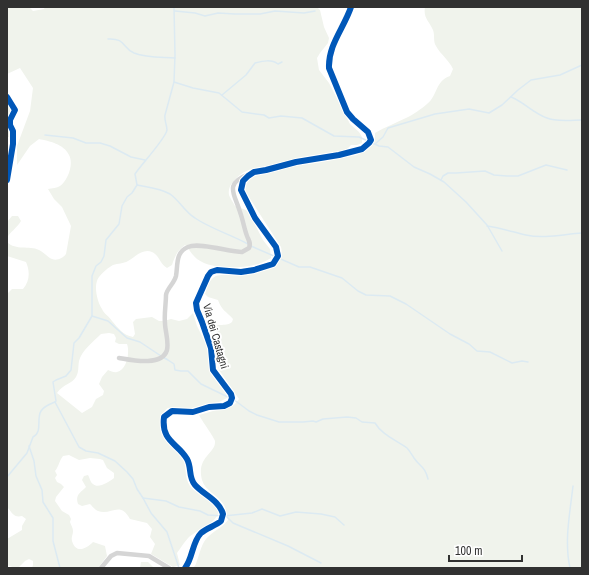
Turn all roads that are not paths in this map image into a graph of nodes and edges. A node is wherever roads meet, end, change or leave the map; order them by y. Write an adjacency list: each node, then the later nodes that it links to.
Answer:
1 (351, 7): 3 (street)
2 (7, 97): 4 (street)
3 (254, 172): 5 (street); 8 (street, Via dei Castagni)
4 (7, 180)
5 (120, 358)
6 (101, 568): 7 (street)
7 (169, 568)
8 (185, 568)

